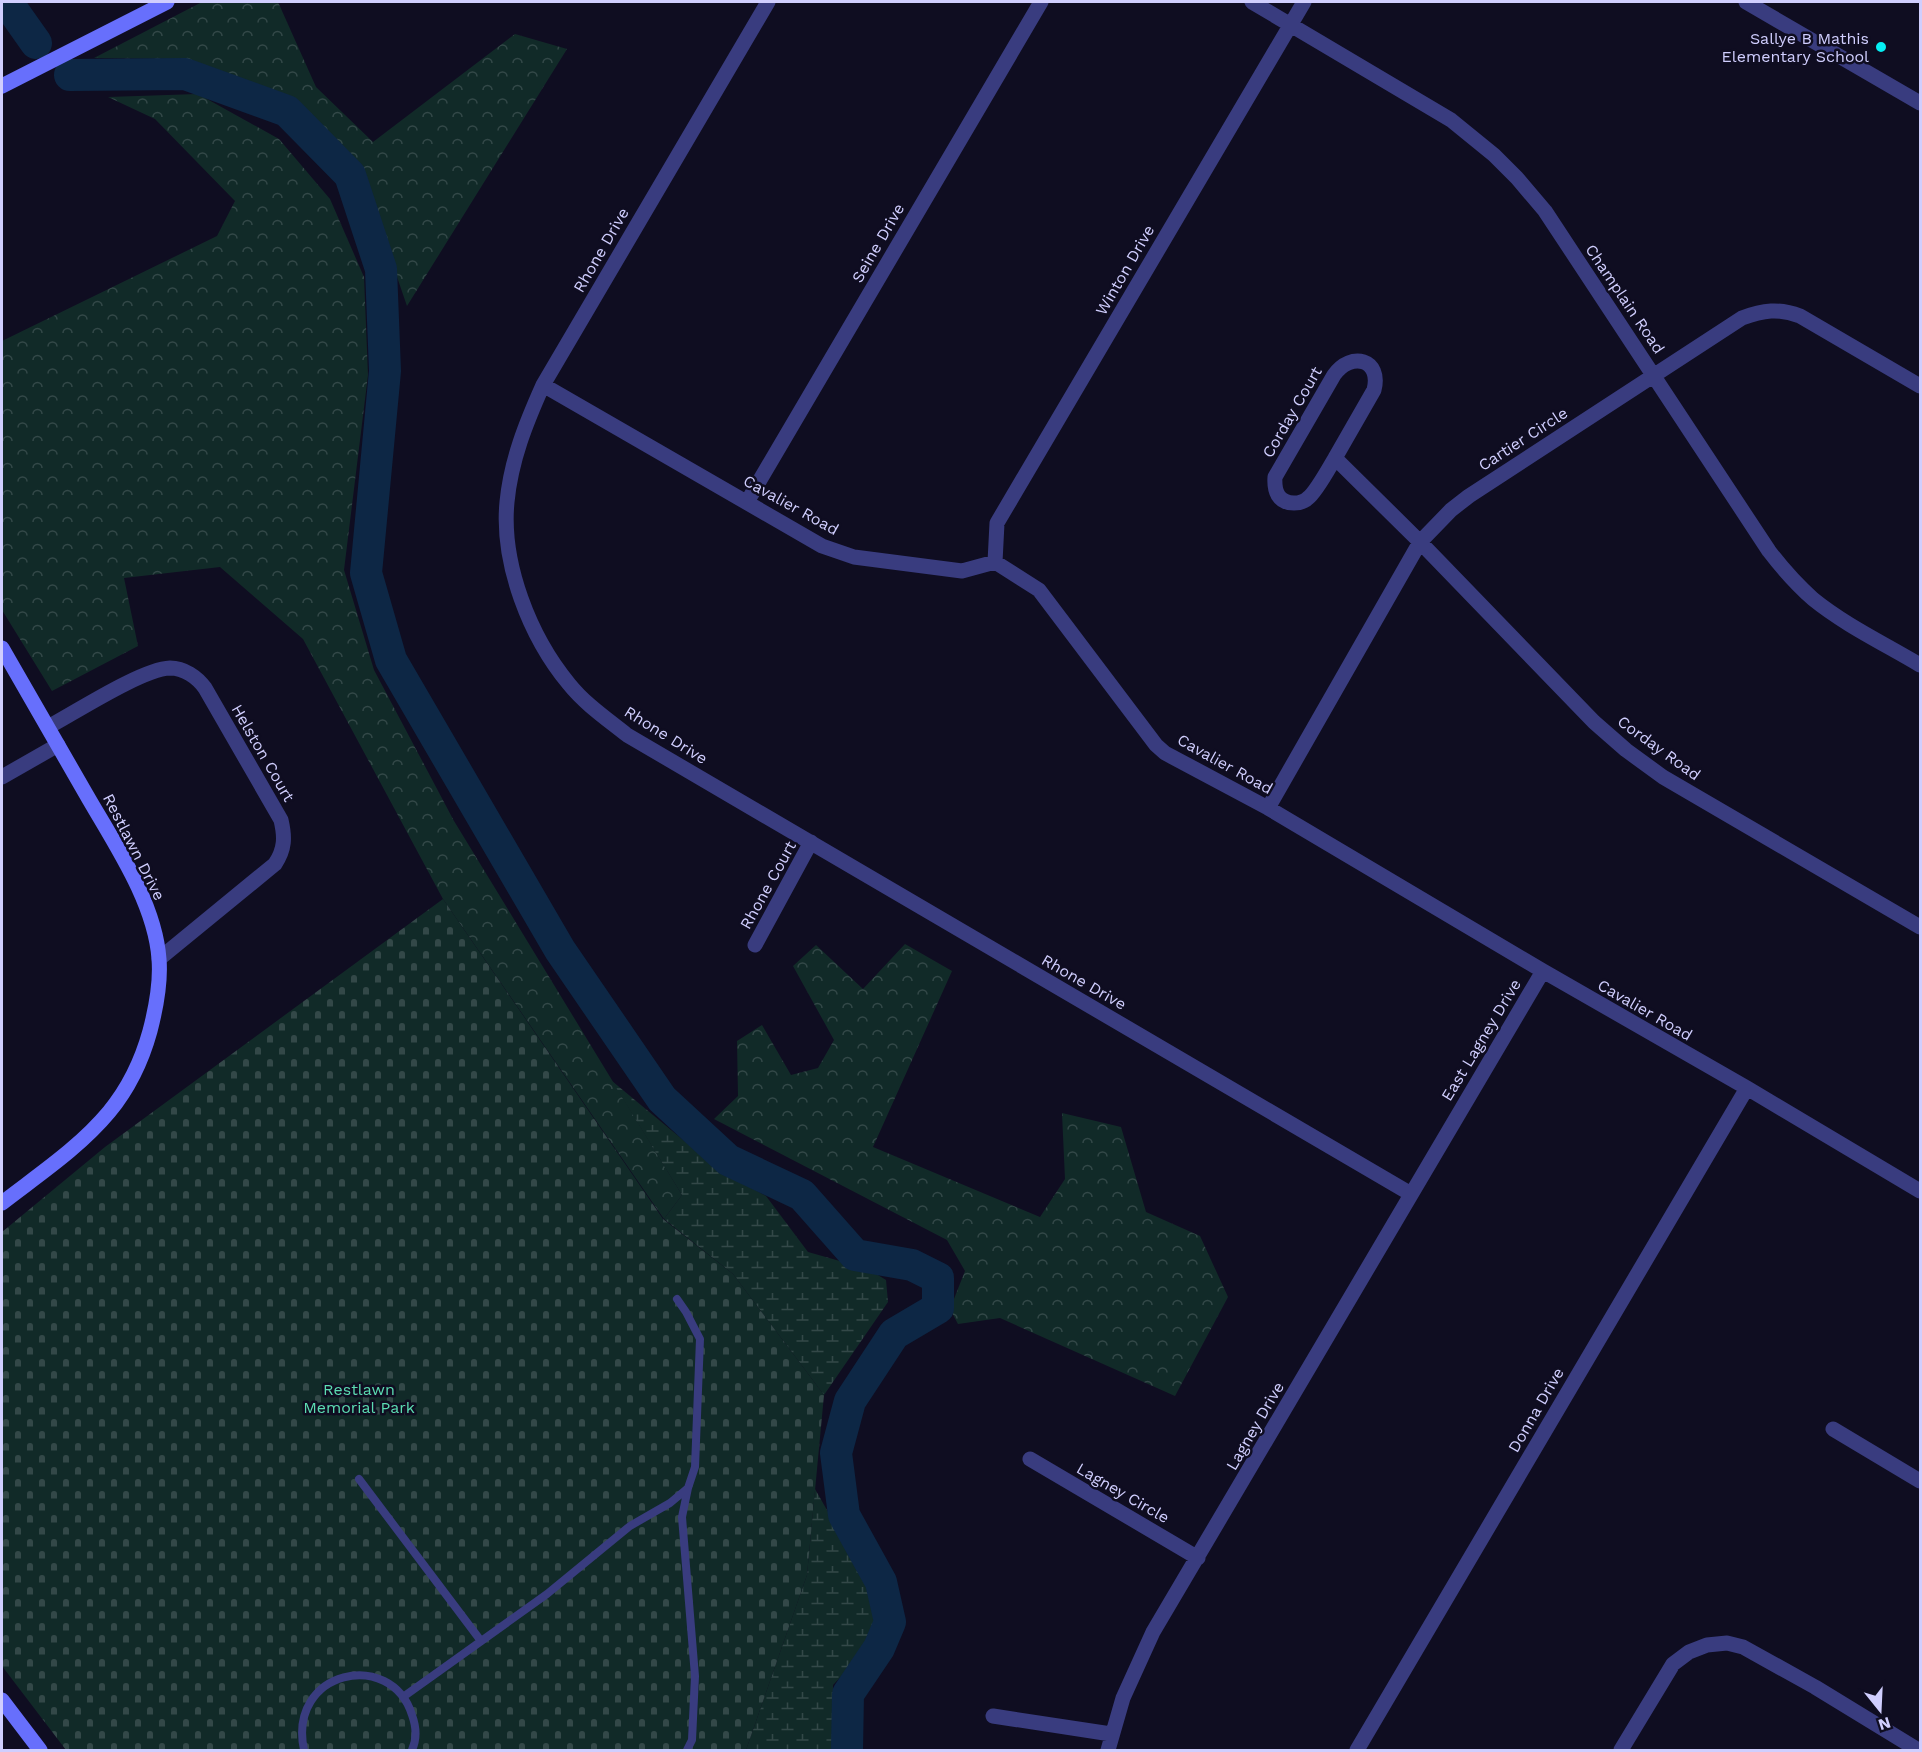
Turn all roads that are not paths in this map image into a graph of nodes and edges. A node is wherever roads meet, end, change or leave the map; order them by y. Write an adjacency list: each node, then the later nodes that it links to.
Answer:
1 (166, 2): 8 (street)
2 (768, 2): 11 (street, Rhone Drive)
3 (1041, 2): 14 (street, Seine Drive)
4 (1252, 2): 7 (street, Champlain Road)
5 (1304, 2): 7 (street, Winton Drive)
6 (1746, 2): 9 (street)
7 (1290, 24): 10 (street, Champlain Road); 16 (street, Winton Drive)
8 (2, 86)
9 (1920, 104)
10 (1653, 375): 12 (street, Cartier Circle); 15 (street, Cartier Circle); 18 (street, Champlain Road)
11 (543, 385): 14 (street, Cavalier Road); 23 (street, Rhone Drive)
12 (1920, 386)
13 (1335, 458): 13 (street, Corday Court); 15 (street)
14 (747, 502): 16 (street, Cavalier Road)
15 (1420, 542): 22 (street, Cartier Circle); 24 (street, Corday Road)
16 (995, 562): 22 (street, Cavalier Road)
17 (2, 648): 19 (street, Restlawn Drive)
18 (1920, 665)
19 (48, 727): 20 (street, Restlawn Drive); 26 (street, Helston Court)
20 (58, 745): 21 (street); 26 (street, Restlawn Drive)
21 (2, 777)
22 (1268, 808): 27 (street, Cavalier Road)
23 (811, 842): 25 (street, Rhone Court); 31 (street, Rhone Drive)
24 (1920, 927)
25 (756, 945)
26 (159, 959): 32 (street, Restlawn Drive)
27 (1543, 971): 28 (street, Cavalier Road); 29 (street, East Lagney Drive)
28 (1747, 1088): 30 (street, Cavalier Road); 50 (street, Donna Drive)
29 (1450, 1127): 31 (street, Lagney Drive)
30 (1920, 1191)
31 (1411, 1194): 39 (street, Lagney Drive)
32 (2, 1203)
33 (677, 1299): 38 (lane)
34 (1833, 1429): 37 (street)
35 (1030, 1459): 39 (street, Lagney Circle)
36 (359, 1479): 40 (lane)
37 (1920, 1480)
38 (688, 1488): 40 (lane); 48 (lane)
39 (1198, 1558): 44 (street, Lagney Drive)
40 (481, 1641): 41 (lane)
41 (403, 1696): 46 (lane); 47 (lane)
42 (2, 1700): 45 (street)
43 (993, 1716): 44 (street)
44 (1111, 1734): 49 (street, Lagney Drive)
45 (40, 1750)
46 (304, 1750)
47 (412, 1750)
48 (687, 1750)
49 (1108, 1750)
50 (1357, 1750)
51 (1621, 1750): 52 (street)
52 (1918, 1750)

